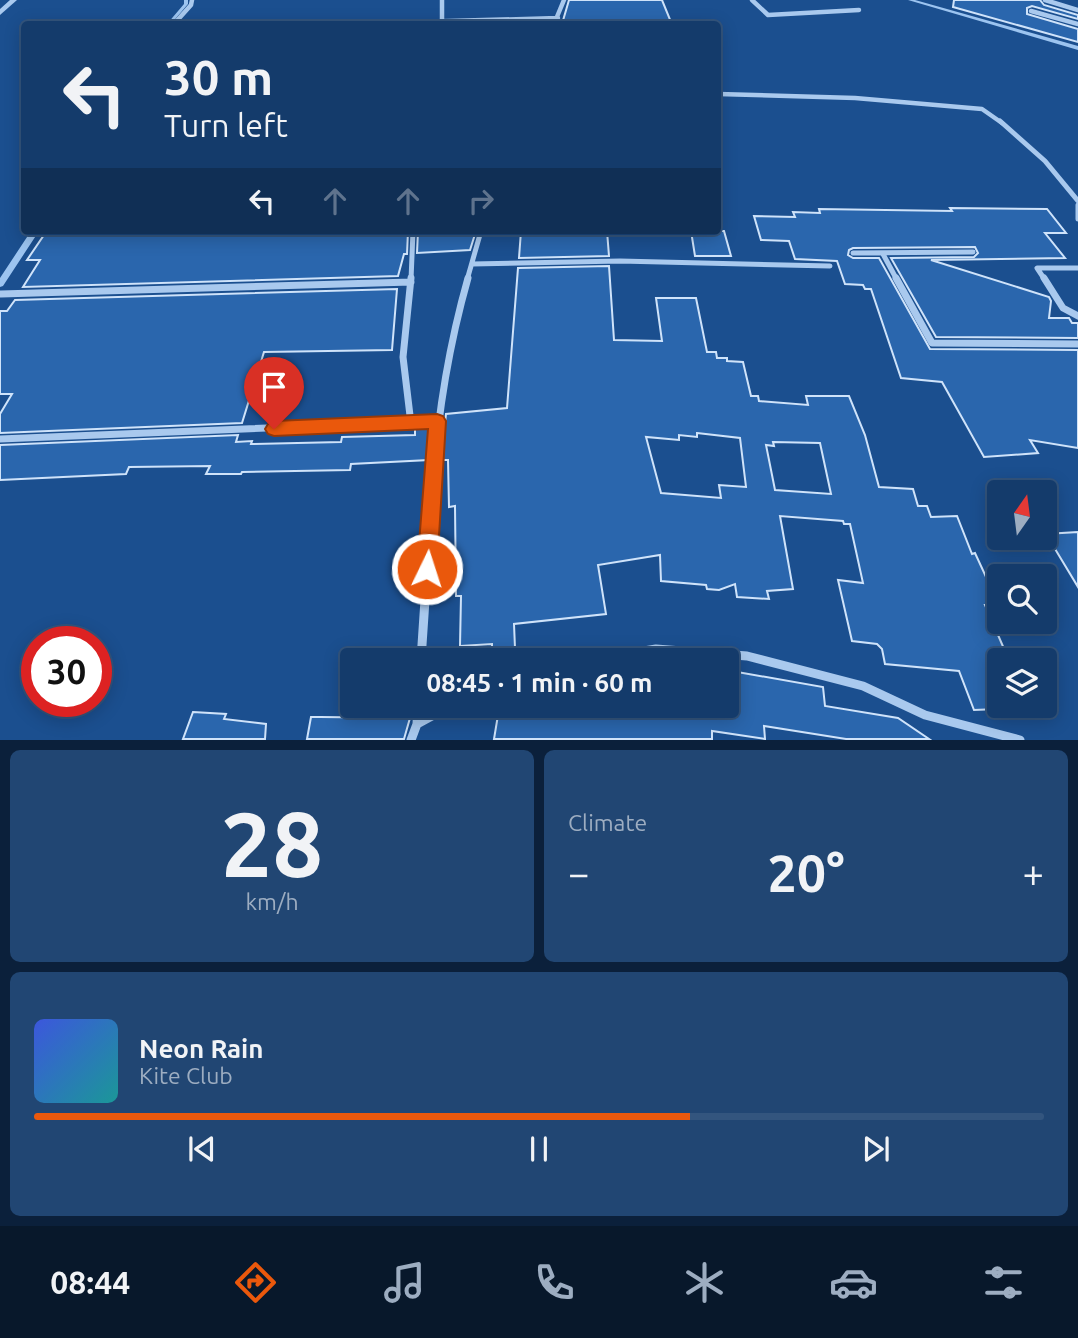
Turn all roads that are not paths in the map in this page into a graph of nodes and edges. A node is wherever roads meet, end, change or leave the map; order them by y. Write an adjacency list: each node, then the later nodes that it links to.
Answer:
1 (14, 0): 10 (street)
2 (192, 0): 14 (street)
3 (442, 0): 15 (street)
4 (564, 0): 12 (street)
5 (752, 0): 7 (street)
6 (1045, 0): 8 (street)
7 (859, 10)
8 (1078, 10)
9 (1031, 11): 13 (street)
10 (0, 13)
11 (1078, 15): 13 (street)
12 (558, 18): 16 (street); 17 (street)
13 (1066, 20): 18 (street)
14 (177, 21)
15 (442, 21)
16 (488, 21)
17 (556, 21)
18 (1078, 24)
19 (721, 94): 20 (street)
20 (1078, 203): 21 (street)
21 (1078, 219)
22 (413, 235): 30 (street)
23 (480, 235): 27 (street)
24 (974, 252): 26 (street)
25 (853, 253): 26 (street)
26 (883, 254): 33 (street)
27 (472, 264): 28 (street); 34 (street)
28 (830, 266)
29 (1078, 268): 32 (street)
30 (411, 282): 31 (street); 35 (street)
31 (1, 294)
32 (1078, 316)
33 (1078, 344)
34 (437, 421): 35 (street); 37 (street)
35 (411, 424): 36 (street)
36 (0, 439)
37 (422, 648)
38 (739, 655): 43 (street)
39 (417, 718): 41 (street)
40 (428, 718): 41 (street)
41 (417, 724): 42 (street)
42 (411, 740)
43 (1020, 740)

